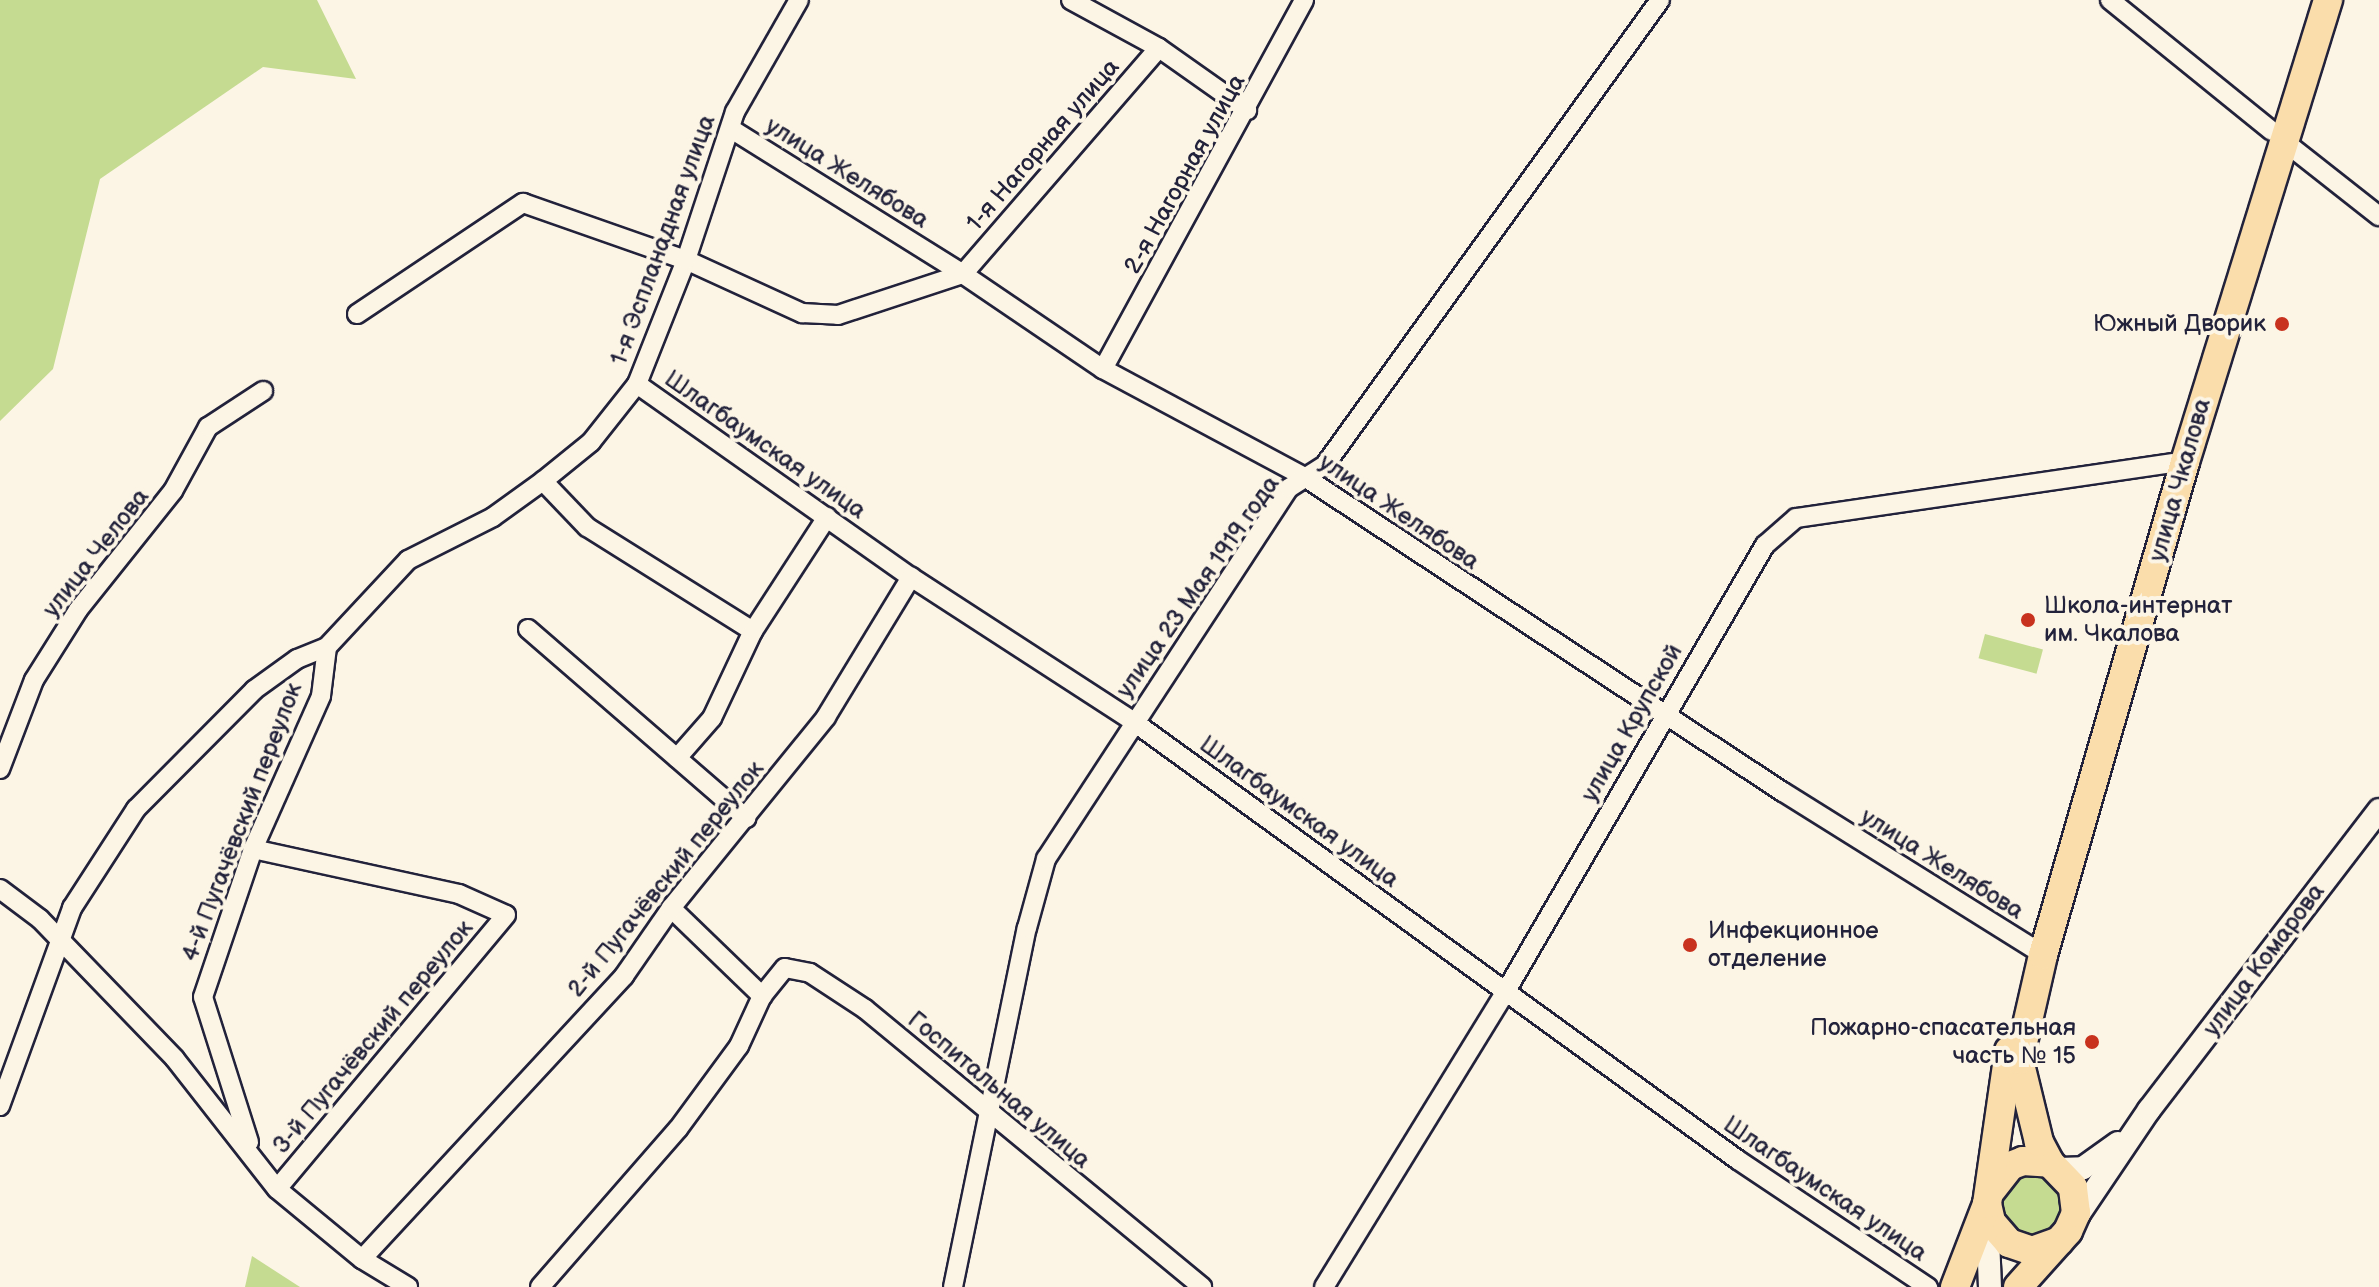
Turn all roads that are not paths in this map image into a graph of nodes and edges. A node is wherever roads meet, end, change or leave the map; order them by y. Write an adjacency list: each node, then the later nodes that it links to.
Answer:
1 (799, 0): 10 (street, 1-я Эспланадная улица)
2 (1071, 0): 8 (street)
3 (1304, 0): 9 (street, 2-я Нагорная улица)
4 (1660, 0): 20 (street, улица 23 Мая 1919 года)
5 (2110, 0): 11 (street)
6 (2316, 0): 11 (main road, улица Чкалова)
7 (2328, 0): 11 (main road, улица Чкалова)
8 (1159, 48): 9 (street); 14 (street, 1-я Нагорная улица)
9 (1247, 110): 16 (street, 2-я Нагорная улица)
10 (731, 129): 13 (street, 1-я Эспланадная улица); 14 (street, улица Желябова)
11 (2277, 135): 12 (street); 19 (main road, улица Чкалова)
12 (2379, 216)
13 (686, 260): 14 (street); 15 (street); 17 (street, 1-я Эспланадная улица)
14 (963, 274): 16 (street, улица Желябова)
15 (357, 314)
16 (1103, 369): 20 (street, улица Желябова)
17 (637, 384): 21 (street, 1-я Эспланадная улица); 22 (street, Шлагбаумская улица)
18 (263, 391): 30 (street, улица Челова)
19 (2179, 462): 27 (street, улица Крупской); 37 (main road, улица Чкалова)
20 (1306, 478): 27 (street, улица Желябова); 28 (street, улица 23 Мая 1919 года)
21 (543, 481): 25 (street); 26 (street, 1-я Эспланадная улица)
22 (827, 517): 23 (street, Шлагбаумская улица); 25 (street)
23 (911, 577): 28 (street, Шлагбаумская улица); 32 (street, 2-й Пугачёвский переулок)
24 (528, 629): 29 (street)
25 (753, 631): 29 (street)
26 (327, 647): 33 (street, 4-й Пугачёвский переулок); 36 (street, 1-я Эспланадная улица)
27 (1664, 715): 37 (street, улица Желябова); 38 (street, улица Крупской)
28 (1134, 722): 38 (street, Шлагбаумская улица); 43 (street, улица 23 Мая 1919 года)
29 (677, 758): 32 (street)
30 (0, 769)
31 (2379, 810): 42 (street, улица Комарова)
32 (746, 818): 35 (street, 2-й Пугачёвский переулок)
33 (253, 849): 44 (street, 4-й Пугачёвский переулок); 46 (street, 3-й Пугачёвский переулок)
34 (0, 889): 36 (street)
35 (671, 908): 39 (street); 49 (street, 2-й Пугачёвский переулок)
36 (62, 941): 41 (street, 1-я Эспланадная улица); 44 (street)
37 (2038, 951): 40 (main road, улица Чкалова)
38 (1506, 991): 54 (street, улица Крупской); 55 (street, Шлагбаумская улица)
39 (762, 996): 43 (street, Госпитальная улица); 51 (street)
40 (2013, 1059): 45 (main road, улица Чкалова); 47 (main road, улица Чкалова)
41 (0, 1106)
42 (2149, 1110): 45 (street, улица Комарова); 48 (street, улица Комарова)
43 (987, 1113): 52 (street, улица 23 Мая 1919 года); 53 (street, Госпитальная улица)
44 (251, 1150): 46 (street)
45 (2054, 1166): 47 (main road); 48 (main road, улица Чкалова)
46 (277, 1189): 49 (street)
47 (1988, 1199): 48 (main road); 56 (main road); 57 (street)
48 (2063, 1236): 58 (main road, улица Комарова)
49 (362, 1259): 50 (street)
50 (408, 1287)
51 (540, 1287)
52 (953, 1287)
53 (1202, 1287)
54 (1324, 1287)
55 (1928, 1287)
56 (1955, 1287)
57 (1990, 1287)
58 (2018, 1287)

